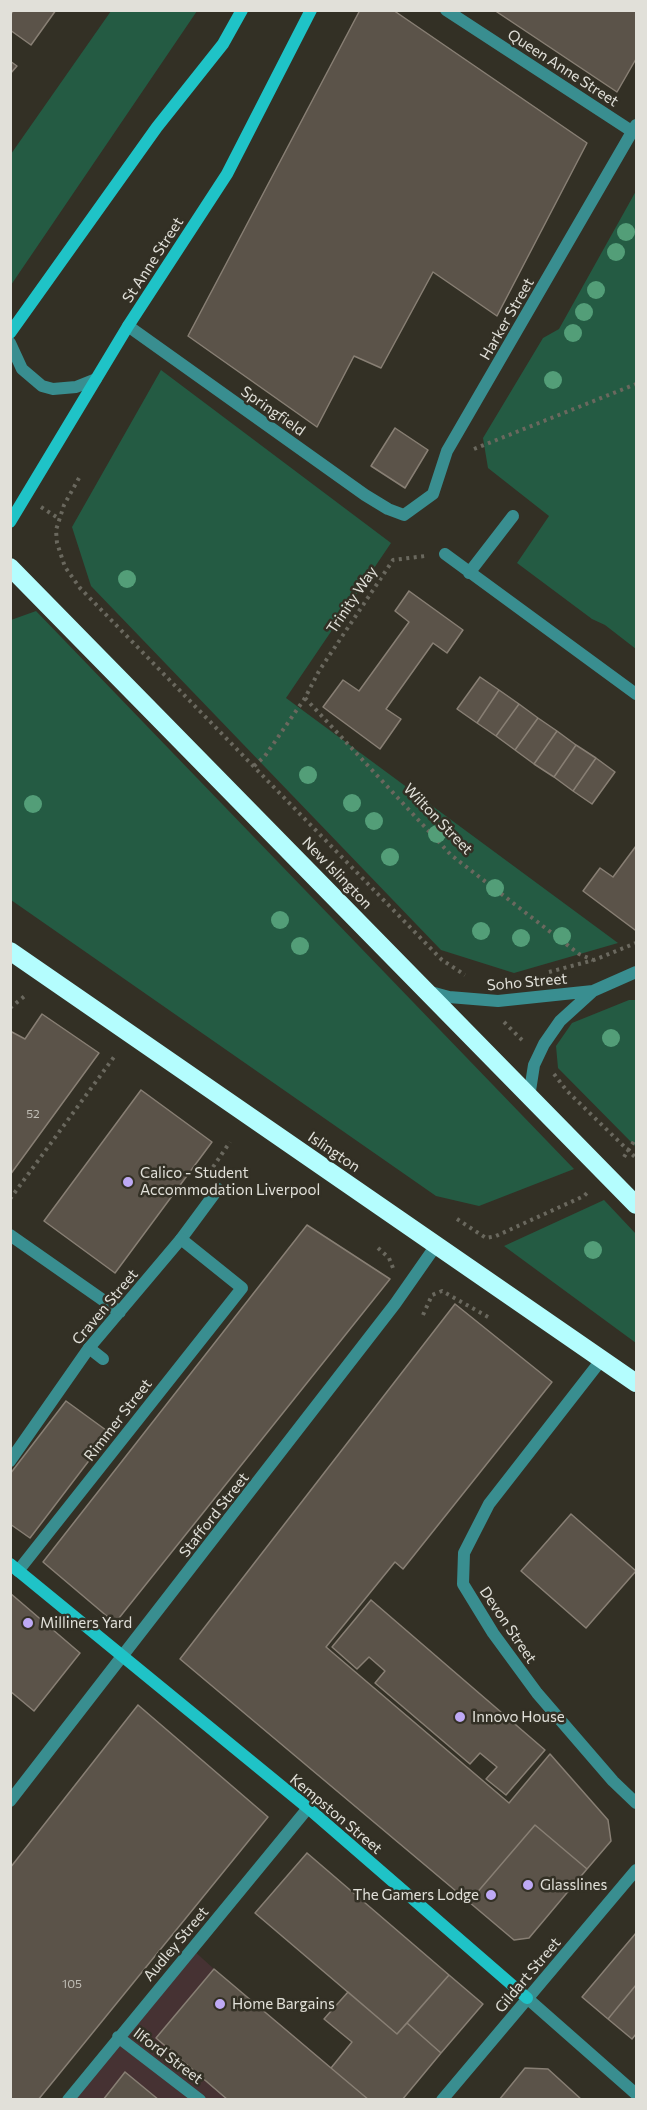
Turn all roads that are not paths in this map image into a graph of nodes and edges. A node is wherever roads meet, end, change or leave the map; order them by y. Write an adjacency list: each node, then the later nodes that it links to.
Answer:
1 (242, 10): 6 (main road)
2 (311, 10): 5 (main road, St Anne Street)
3 (446, 10): 4 (street, Queen Anne Street)
4 (635, 129): 9 (street, Harker Street)
5 (128, 326): 8 (main road, St Anne Street); 9 (street, Springfield)
6 (10, 333)
7 (10, 343): 8 (street)
8 (96, 380): 11 (main road, St Anne Street)
9 (404, 515)
10 (513, 516): 14 (street)
11 (10, 522)
12 (445, 554): 14 (street)
13 (10, 567): 18 (highway, New Islington)
14 (469, 573): 15 (street)
15 (636, 694)
16 (10, 951): 25 (highway, Islington)
17 (634, 973): 19 (street, Soho Street)
18 (427, 991): 19 (street, Soho Street); 20 (highway, New Islington)
19 (593, 991): 20 (street, Soho Street)
20 (529, 1097): 22 (highway, New Islington)
21 (218, 1189): 24 (street, Craven Street)
22 (636, 1205)
23 (10, 1235): 26 (street)
24 (181, 1239): 26 (street, Craven Street); 32 (street, Rimmer Street)
25 (437, 1244): 29 (highway, Islington); 33 (street, Stafford Street)
26 (120, 1312): 27 (street, Craven Street)
27 (89, 1348): 28 (street); 31 (street, Craven Street)
28 (103, 1359)
29 (602, 1359): 30 (highway, Islington); 35 (street, Devon Street)
30 (636, 1383)
31 (10, 1461)
32 (14, 1568): 33 (main road, Kempston Street)
33 (123, 1658): 34 (street, Stafford Street); 36 (main road, Kempston Street)
34 (10, 1801)
35 (636, 1803)
36 (308, 1808): 38 (main road, Kempston Street); 39 (street, Audley Street)
37 (636, 1870): 38 (street, Gildart Street)
38 (527, 1998): 40 (street, Kempston Street); 43 (street, Gildart Street)
39 (118, 2037): 41 (street, Audley Street); 42 (street, Ilford Street)
40 (636, 2094)
41 (68, 2100)
42 (200, 2100)
43 (442, 2100)

